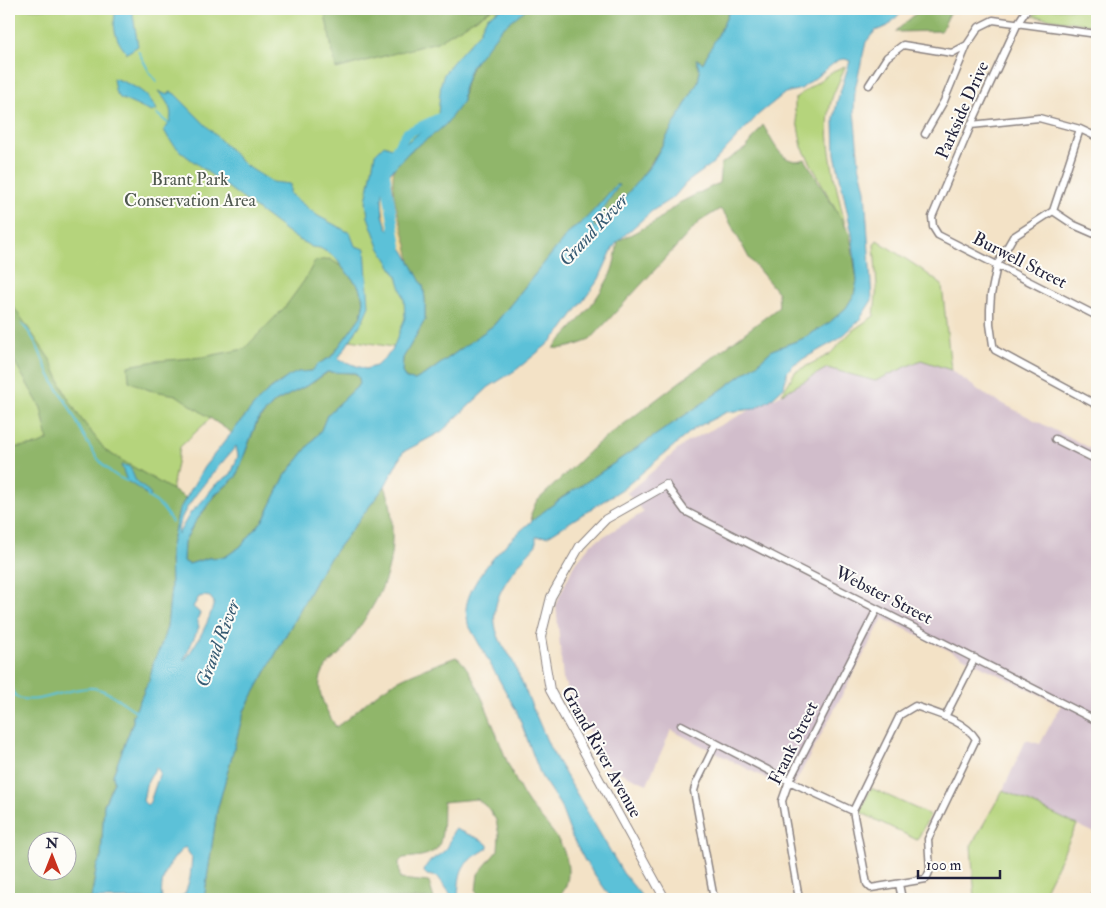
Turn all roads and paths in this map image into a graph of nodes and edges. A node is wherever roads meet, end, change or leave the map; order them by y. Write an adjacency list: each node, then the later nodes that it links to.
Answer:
1 (1027, 9): 2 (street, Parkside Drive)
2 (1018, 23): 3 (street); 4 (street); 6 (street, Parkside Drive)
3 (1097, 34)
4 (967, 45): 5 (street); 8 (street)
5 (869, 85)
6 (971, 126): 7 (street); 11 (street, Parkside Drive)
7 (1080, 129): 9 (street); 10 (street)
8 (925, 134)
9 (1097, 137)
10 (1053, 211): 12 (street); 13 (street)
11 (933, 227): 13 (street, Burwell Street)
12 (1097, 235)
13 (998, 264): 14 (street, Burwell Street); 15 (street)
14 (1097, 316)
15 (1097, 405)
16 (1055, 439): 17 (street)
17 (1097, 460)
18 (666, 485): 19 (street, Webster Street); 29 (street, Grand River Avenue)
19 (877, 609): 20 (street, Webster Street); 25 (street, Frank Street)
20 (975, 658): 21 (street); 22 (street, Webster Street)
21 (945, 717): 26 (street); 27 (street)
22 (1097, 721)
23 (681, 725): 24 (street)
24 (716, 743): 25 (street); 30 (street)
25 (789, 781): 26 (street); 31 (street, Frank Street)
26 (853, 811): 27 (street)
27 (899, 884): 32 (street)
28 (1097, 890): 33 (street)
29 (665, 899)
30 (714, 899)
31 (799, 899)
32 (902, 899)
33 (1092, 899)

